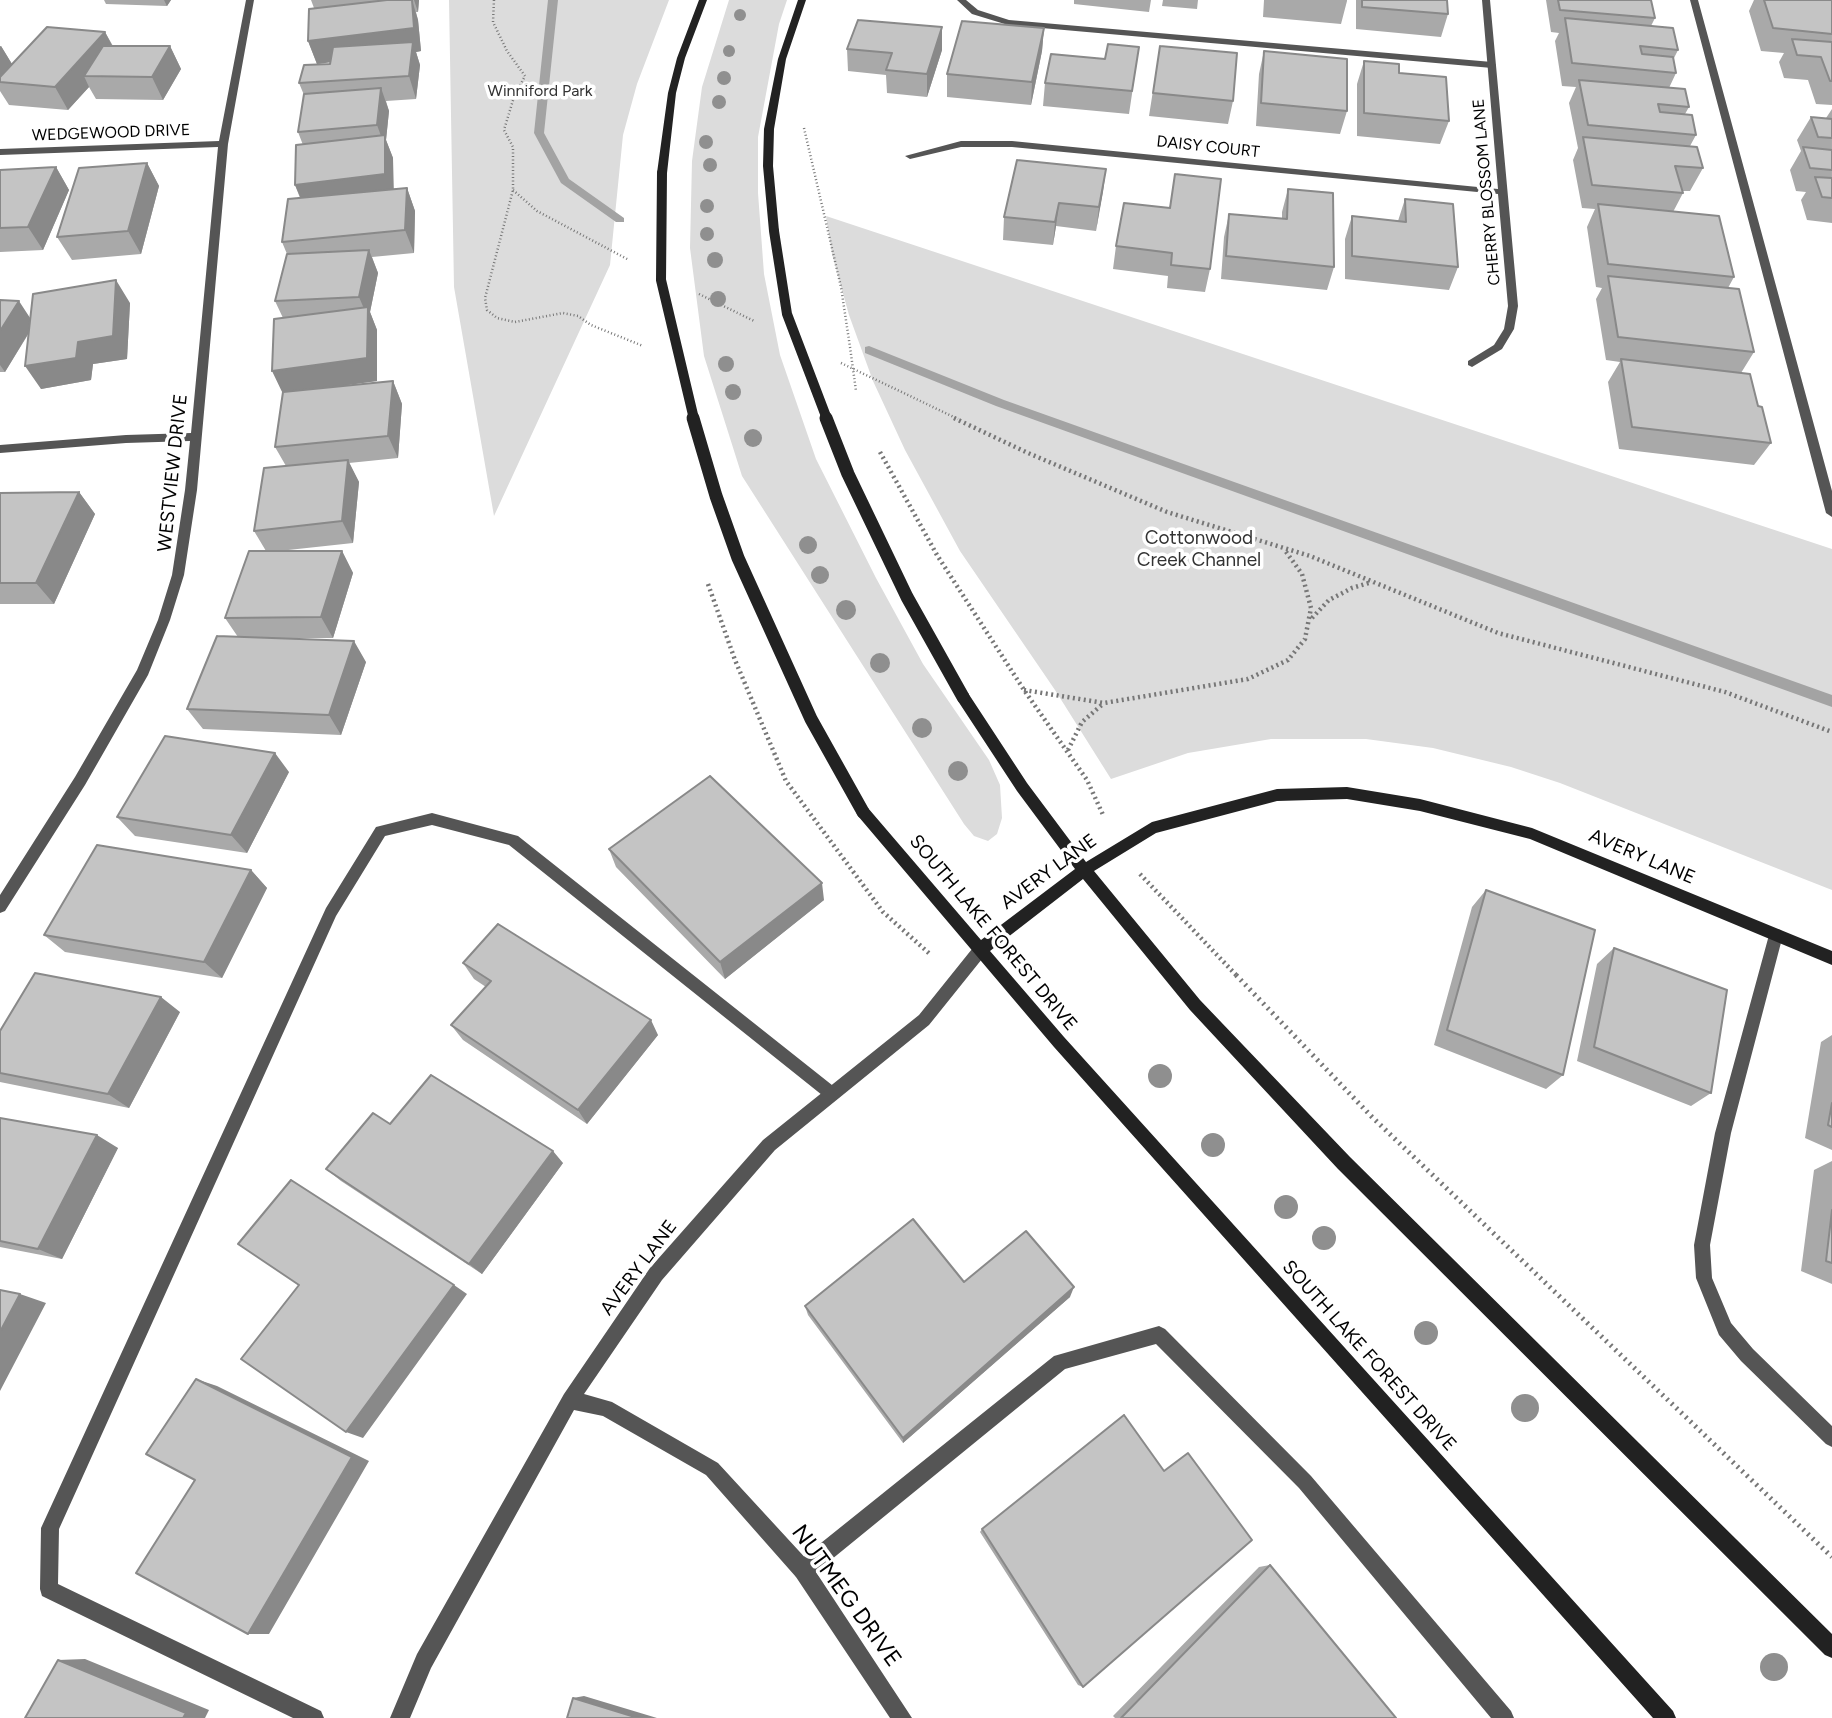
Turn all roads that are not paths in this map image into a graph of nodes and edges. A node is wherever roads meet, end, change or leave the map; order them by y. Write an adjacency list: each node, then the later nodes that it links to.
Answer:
1 (250, 0): 8 (street, WESTVIEW DRIVE)
2 (703, 0): 19 (main road, SOUTH LAKE FOREST DRIVE, bridge)
3 (802, 0): 16 (main road, bridge)
4 (961, 0): 7 (street)
5 (1486, 0): 7 (street, CHERRY BLOSSOM LANE)
6 (1694, 0): 15 (street)
7 (1492, 65): 11 (street, CHERRY BLOSSOM LANE)
8 (223, 145): 9 (street, WEDGEWOOD DRIVE); 13 (street, WESTVIEW DRIVE)
9 (0, 152)
10 (911, 156): 11 (street, DAISY COURT)
11 (1503, 192): 12 (street, CHERRY BLOSSOM LANE)
12 (1472, 362)
13 (195, 437): 14 (street); 17 (street, WESTVIEW DRIVE)
14 (0, 449)
15 (1832, 513)
16 (1084, 870): 18 (main road, AVERY LANE); 19 (main road, AVERY LANE); 25 (main road)
17 (0, 907)
18 (1776, 935): 20 (main road, AVERY LANE); 23 (street)
19 (981, 948): 21 (street, AVERY LANE); 30 (main road, SOUTH LAKE FOREST DRIVE)
20 (1832, 958)
21 (832, 1094): 22 (street, AVERY LANE); 26 (street)
22 (570, 1400): 24 (street, NUTMEG DRIVE); 27 (street, AVERY LANE)
23 (1832, 1438)
24 (803, 1570): 28 (street, NUTMEG DRIVE); 29 (street)
25 (1832, 1648)
26 (314, 1718)
27 (400, 1718)
28 (902, 1718)
29 (1504, 1718)
30 (1666, 1718)

